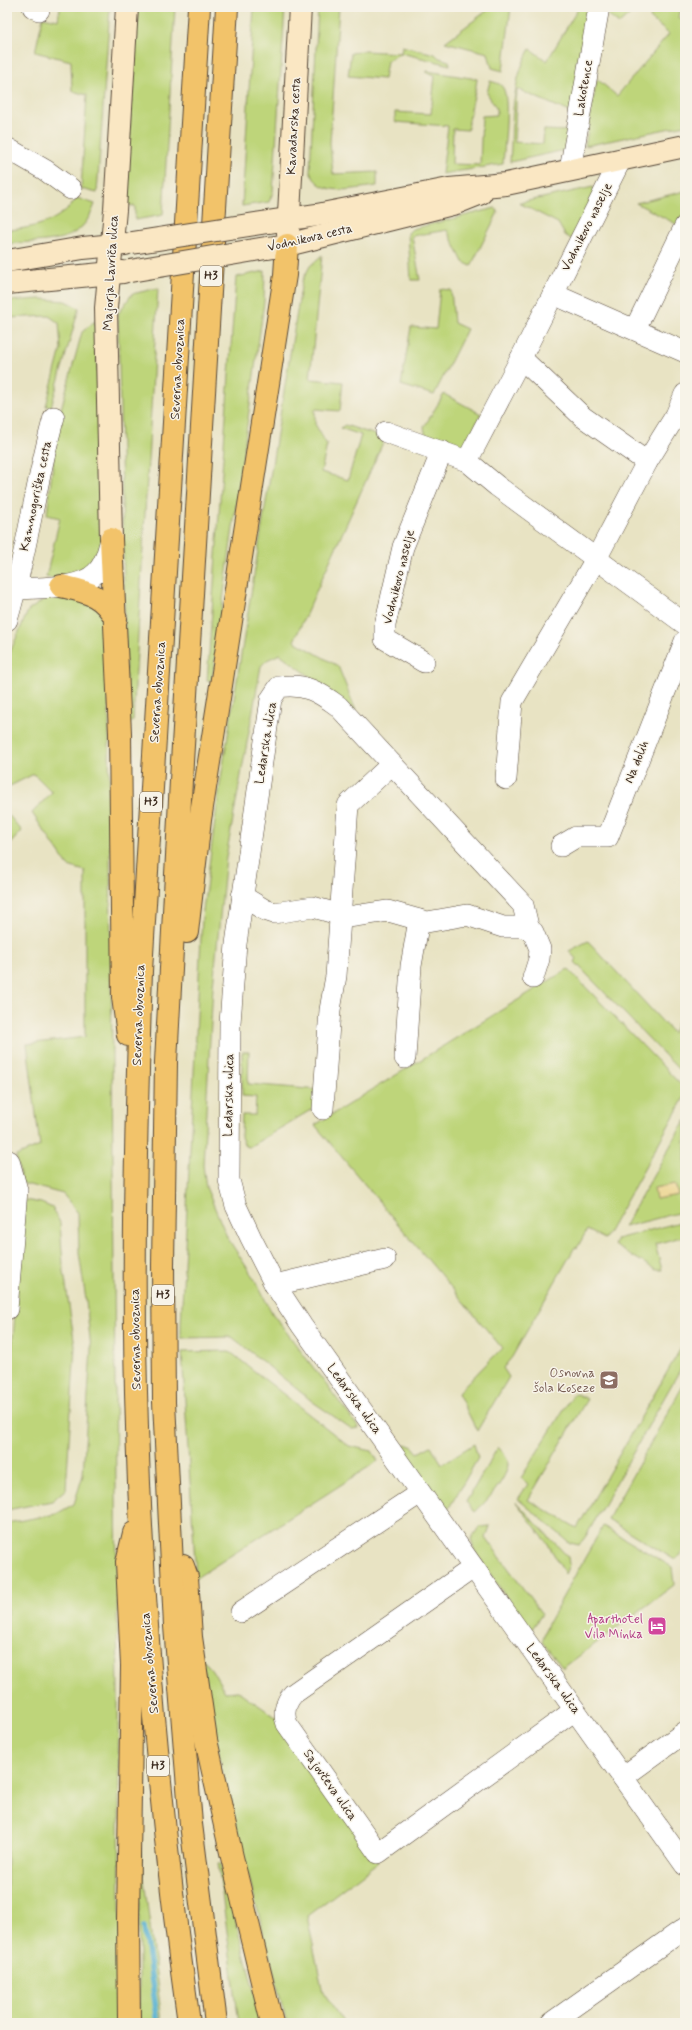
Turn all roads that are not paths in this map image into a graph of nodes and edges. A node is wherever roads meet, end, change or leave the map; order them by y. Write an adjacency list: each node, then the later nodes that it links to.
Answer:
1 (126, 7): 14 (street, Majorja Lavriča ulica)
2 (199, 7): 48 (highway, Severna obvoznica / H3)
3 (227, 7): 47 (highway, Severna obvoznica / H3)
4 (300, 7): 12 (street, Kavadarska cesta)
5 (598, 7): 9 (street, Lakotence)
6 (685, 146): 8 (street, Vodnikova cesta)
7 (7, 148): 11 (street)
8 (621, 159): 9 (street, Vodnikova cesta); 19 (street, Vodnikovo naselje)
9 (570, 170): 10 (street, Vodnikova cesta)
10 (506, 184): 12 (street, Vodnikova cesta); 15 (street, Vodnikova cesta)
11 (71, 189)
12 (278, 221): 14 (street, Vodnikova cesta, bridge); 15 (street, Kavadarska cesta)
13 (685, 226): 20 (street)
14 (122, 244): 16 (street, Vodnikova cesta); 17 (street, Majorja Lavriča ulica)
15 (287, 245): 17 (street, Vodnikova cesta, bridge); 47 (highway)
16 (7, 261)
17 (120, 272): 18 (street, Vodnikova cesta); 29 (street, Majorja Lavriča ulica)
18 (7, 283)
19 (553, 294): 20 (street); 22 (street, Vodnikovo naselje)
20 (635, 329): 21 (street)
21 (685, 352)
22 (521, 358): 27 (street, Vodnikovo naselje); 28 (street)
23 (685, 394): 28 (street)
24 (54, 417): 32 (street, Kamnogoriška cesta)
25 (386, 432): 26 (street)
26 (442, 451): 27 (street); 37 (street, Vodnikovo naselje)
27 (467, 461): 30 (street)
28 (647, 462): 30 (street)
29 (111, 539): 31 (street); 33 (highway)
30 (596, 559): 35 (street); 39 (street)
31 (61, 586): 32 (street); 33 (highway)
32 (17, 588): 34 (street, Kamnogoriška cesta)
33 (116, 619): 48 (highway)
34 (7, 620)
35 (685, 624)
36 (685, 641): 40 (street, Na dolih)
37 (424, 662)
38 (392, 764): 41 (street, Ledarska ulica); 42 (street); 44 (street, Ledarska ulica)
39 (506, 779)
40 (561, 846)
41 (242, 896): 42 (street); 53 (street, Ledarska ulica)
42 (340, 916): 43 (street); 49 (street)
43 (419, 920): 44 (street); 46 (street)
44 (530, 930): 45 (street, Ledarska ulica)
45 (533, 978)
46 (405, 1058)
47 (166, 1062): 57 (highway, Severna obvoznica / H3)
48 (137, 1072): 56 (highway, Severna obvoznica / H3)
49 (323, 1109)
50 (7, 1162): 51 (street)
51 (10, 1246): 54 (street)
52 (385, 1259): 53 (street)
53 (275, 1285): 55 (street, Ledarska ulica)
54 (7, 1309)
55 (420, 1493): 58 (street, Ledarska ulica); 59 (street)
56 (140, 1509): 65 (highway); 66 (highway, Severna obvoznica / H3)
57 (169, 1528): 67 (highway, Severna obvoznica / H3); 68 (highway)
58 (473, 1568): 60 (street, Ledarska ulica); 60 (street, Sajovčeva ulica)
59 (241, 1612)
60 (575, 1710): 62 (street, Ledarska ulica)
61 (685, 1732): 62 (street)
62 (623, 1777): 63 (street, Ledarska ulica)
63 (685, 1865)
64 (685, 1928): 69 (street)
65 (129, 2023)
66 (188, 2023)
67 (216, 2023)
68 (272, 2023)
69 (551, 2023)

